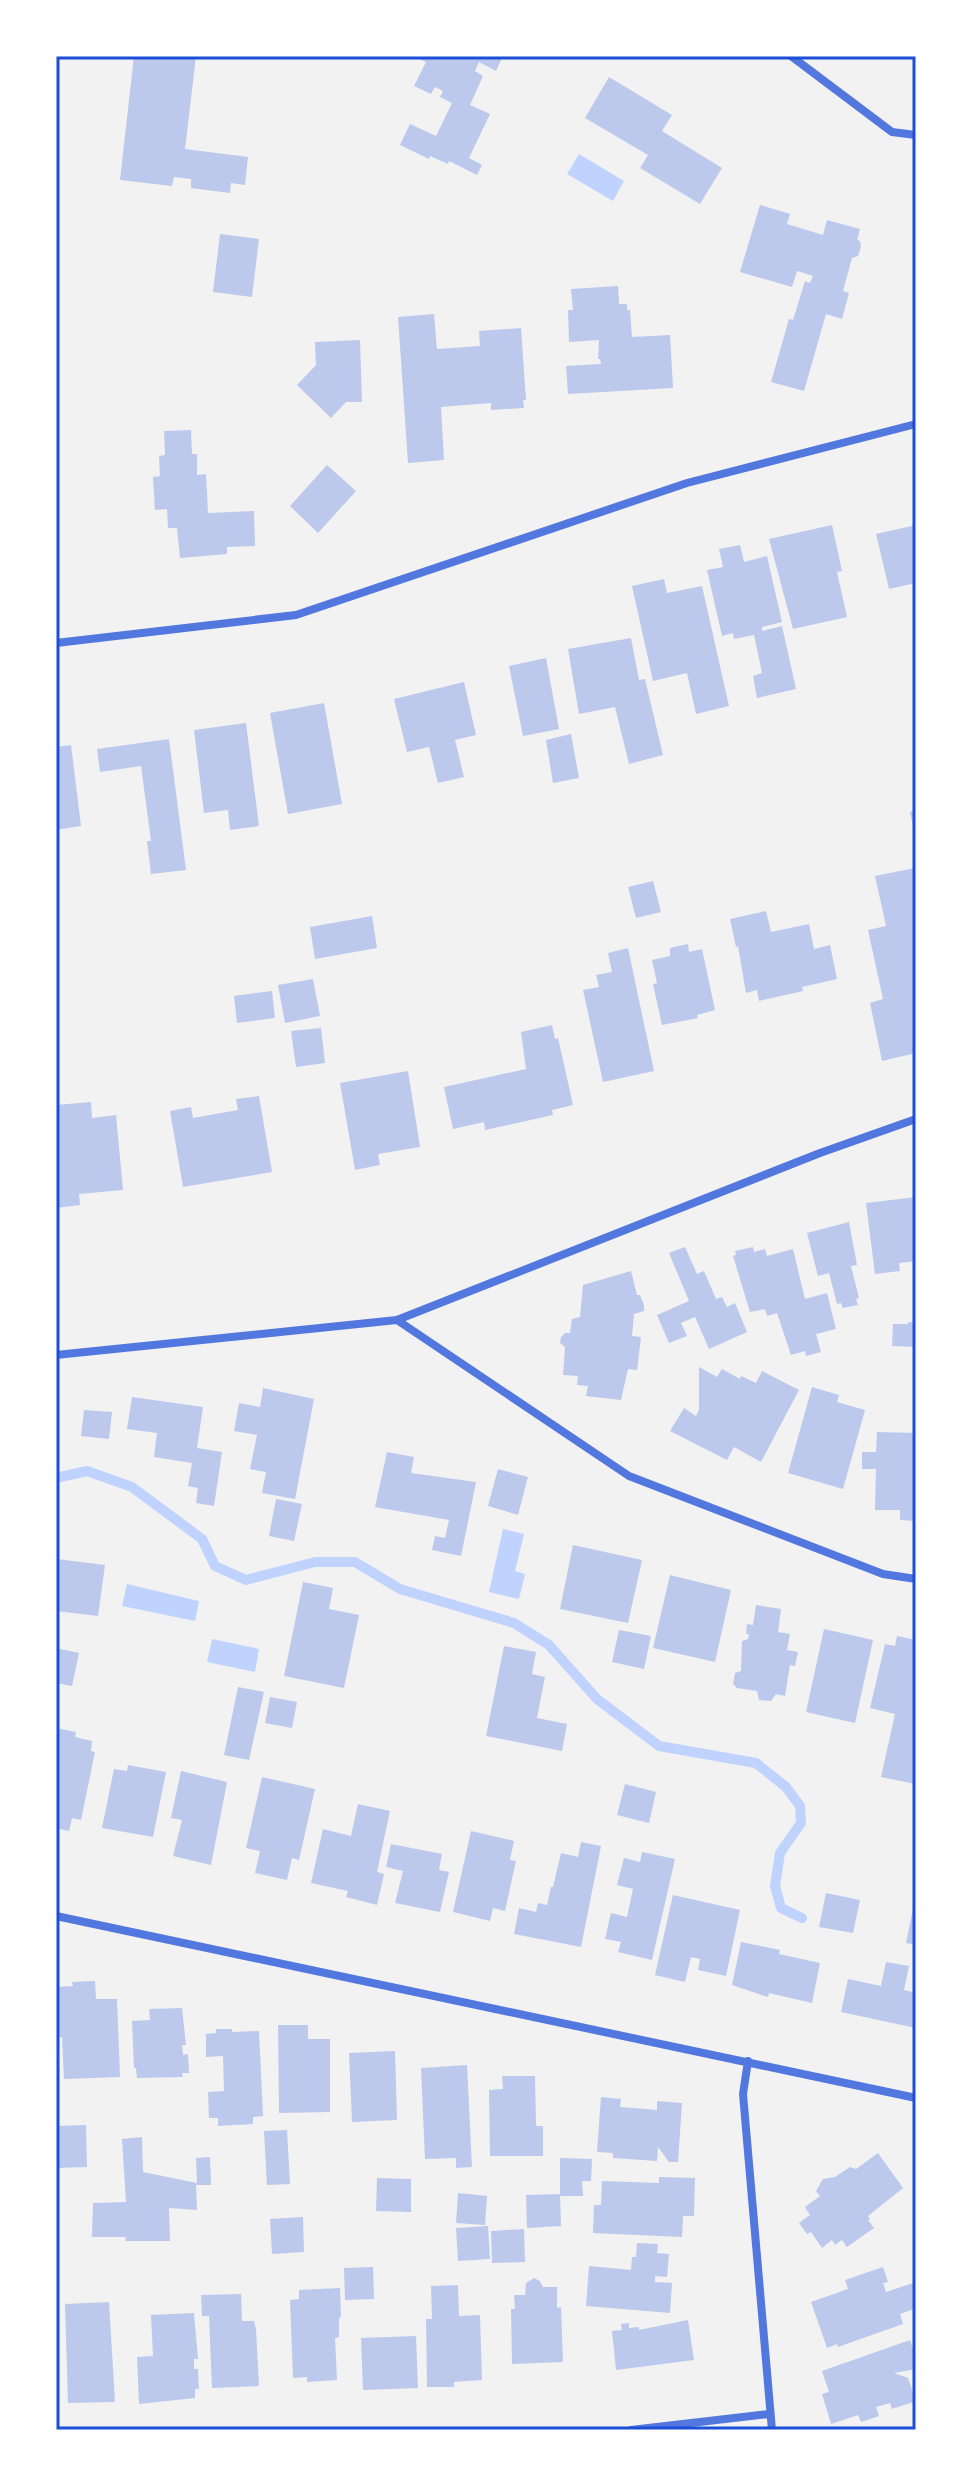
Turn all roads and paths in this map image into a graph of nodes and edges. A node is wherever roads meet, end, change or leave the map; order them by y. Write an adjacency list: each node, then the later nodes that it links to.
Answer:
1 (791, 56): 2 (street)
2 (916, 135)
3 (916, 424): 4 (street)
4 (56, 643)
5 (916, 1119): 6 (street)
6 (397, 1320): 7 (street); 8 (street)
7 (56, 1355)
8 (916, 1579)
9 (56, 1916): 10 (street)
10 (748, 2061): 11 (street); 12 (street)
11 (916, 2098)
12 (769, 2414): 13 (street); 14 (street)
13 (631, 2430)
14 (772, 2430)

